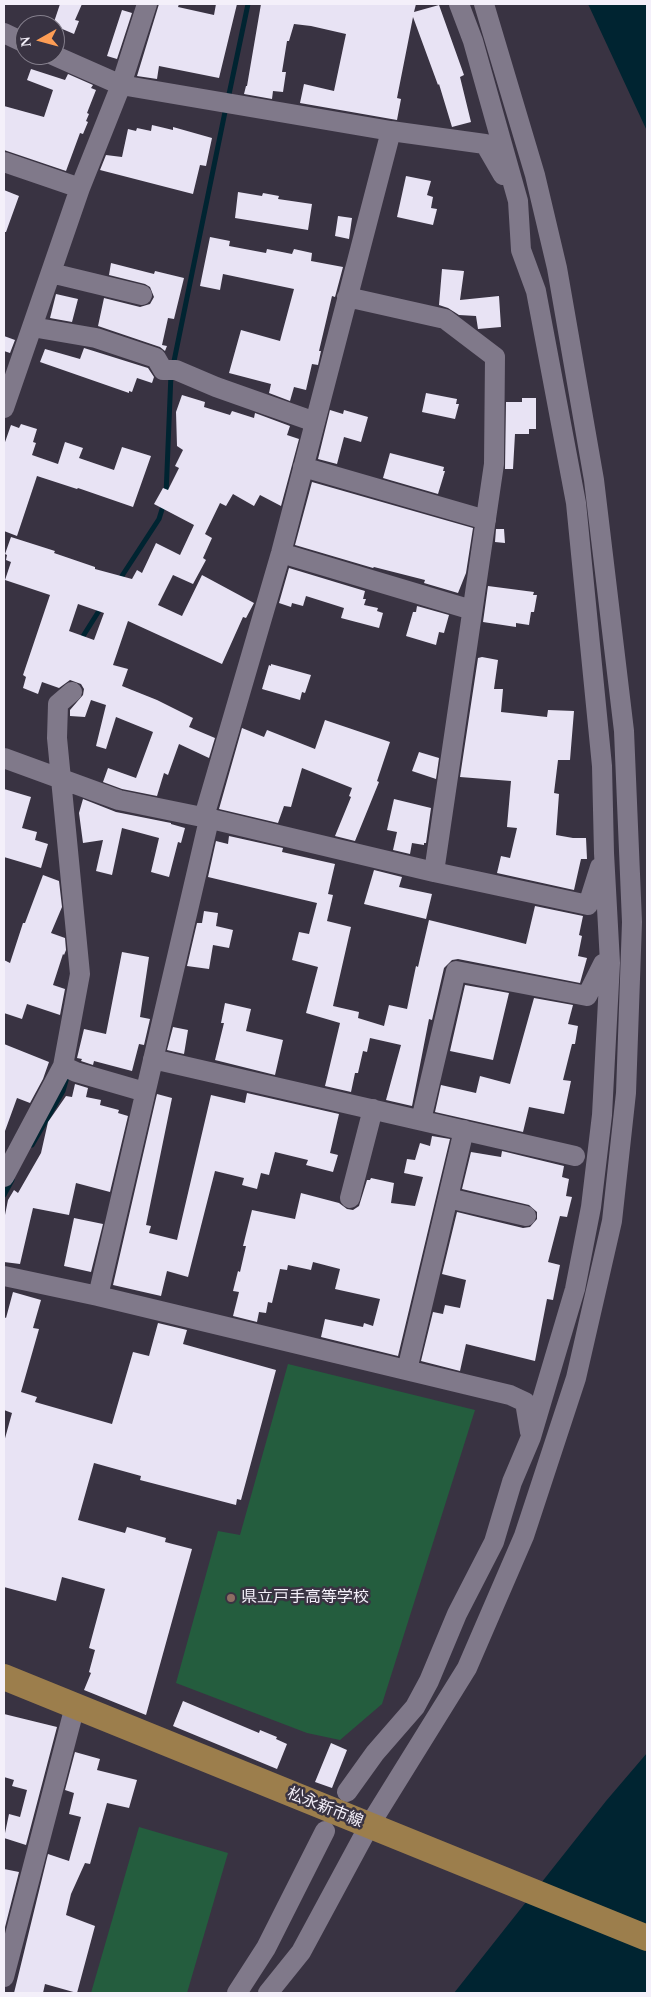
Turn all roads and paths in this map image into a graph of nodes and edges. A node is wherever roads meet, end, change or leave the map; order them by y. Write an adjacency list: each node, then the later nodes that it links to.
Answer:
1 (147, 4): 5 (street)
2 (459, 4): 9 (street)
3 (484, 4): 10 (street)
4 (65, 60): 5 (street)
5 (121, 85): 6 (street); 8 (street)
6 (391, 131): 9 (street); 13 (street)
7 (4, 162): 8 (street)
8 (80, 188): 11 (street)
9 (518, 201): 10 (street); 25 (street)
10 (556, 268): 43 (street)
11 (51, 273): 12 (street); 14 (street)
12 (142, 295)
13 (347, 297): 16 (street); 18 (street)
14 (32, 327): 15 (street); 16 (street)
15 (4, 408)
16 (315, 422): 17 (street)
17 (303, 467): 18 (street); 19 (street)
18 (486, 520): 20 (street)
19 (280, 553): 20 (street); 24 (street)
20 (472, 610): 26 (street)
21 (65, 698): 23 (street)
22 (4, 758): 23 (street)
23 (69, 781): 24 (street); 29 (street)
24 (207, 818): 26 (street); 28 (street)
25 (604, 853): 26 (street); 27 (street)
26 (434, 872)
27 (610, 963): 32 (street); 42 (street)
28 (153, 1059): 30 (street); 31 (street)
29 (70, 1069): 30 (street); 35 (street)
30 (145, 1092): 40 (street)
31 (373, 1109): 32 (street); 36 (street)
32 (421, 1120): 33 (street)
33 (464, 1130): 34 (street); 37 (street)
34 (575, 1156)
35 (4, 1176)
36 (350, 1198)
37 (448, 1198): 38 (street); 41 (street)
38 (526, 1216)
39 (4, 1276): 40 (street)
40 (98, 1296): 41 (street)
41 (407, 1370): 42 (street)
42 (531, 1438): 43 (street); 46 (street)
43 (524, 1536): 47 (street)
44 (4, 1677): 45 (main road, 松永新市線)
45 (75, 1706): 47 (main road, 松永新市線); 50 (street)
46 (347, 1792)
47 (378, 1829): 49 (main road, 松永新市線); 52 (street)
48 (325, 1831): 51 (street)
49 (647, 1938)
50 (4, 1977)
51 (237, 1993)
52 (268, 1993)

